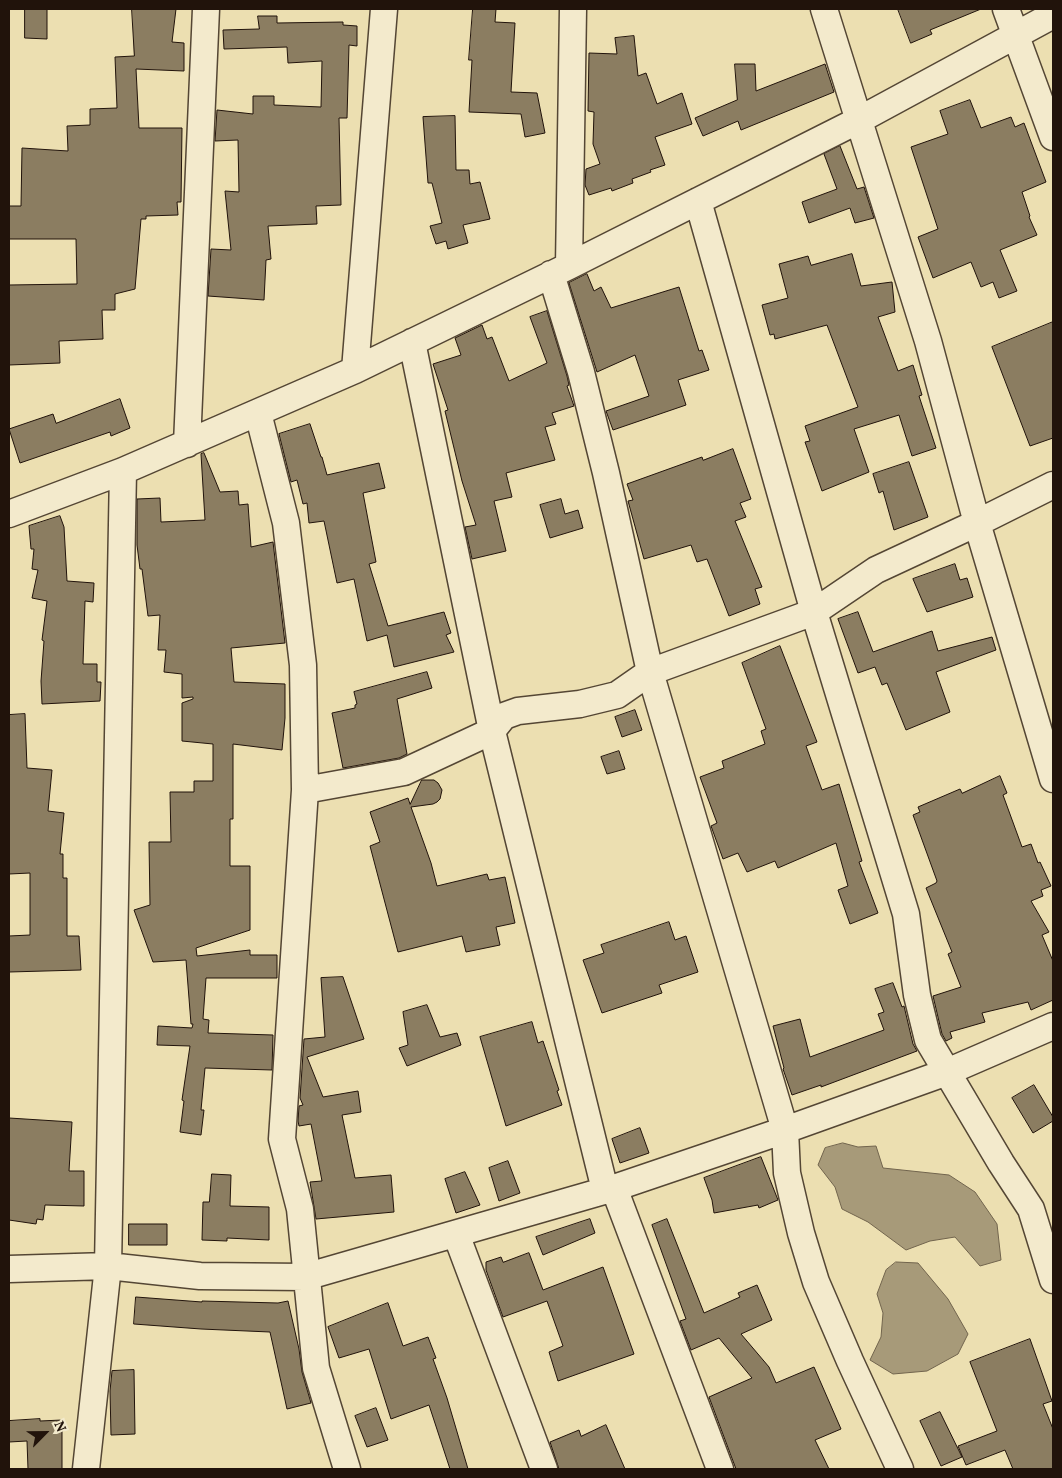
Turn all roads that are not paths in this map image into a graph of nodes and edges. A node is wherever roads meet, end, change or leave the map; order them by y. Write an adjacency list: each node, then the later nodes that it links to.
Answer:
1 (206, 9): 15 (street)
2 (384, 9): 13 (street)
3 (573, 9): 11 (street)
4 (824, 9): 8 (street)
5 (1006, 9): 7 (street)
6 (1053, 15): 7 (street)
7 (1016, 35): 8 (street); 9 (street)
8 (859, 120): 10 (street); 19 (street)
9 (1053, 136)
10 (698, 201): 11 (street); 20 (street)
11 (560, 270): 12 (street); 21 (street)
12 (412, 342): 13 (street); 22 (street)
13 (355, 370): 14 (street)
14 (258, 413): 15 (street); 24 (street)
15 (187, 444): 16 (street)
16 (123, 471): 18 (street); 30 (street)
17 (1053, 485): 19 (street)
18 (9, 514)
19 (977, 524): 20 (street); 23 (street)
20 (814, 612): 21 (street); 26 (street)
21 (650, 672): 22 (street); 27 (street)
22 (492, 731): 24 (street); 28 (street)
23 (1053, 779)
24 (305, 790): 32 (street)
25 (1053, 1026): 26 (street)
26 (947, 1072): 27 (street); 33 (street)
27 (785, 1130): 28 (street); 38 (street)
28 (610, 1189): 29 (street); 37 (street)
29 (456, 1234): 32 (street); 36 (street)
30 (108, 1266): 31 (street); 32 (street); 34 (street)
31 (9, 1270)
32 (306, 1277): 35 (street)
33 (1053, 1280)
34 (86, 1469)
35 (347, 1469)
36 (544, 1469)
37 (720, 1469)
38 (900, 1469)

